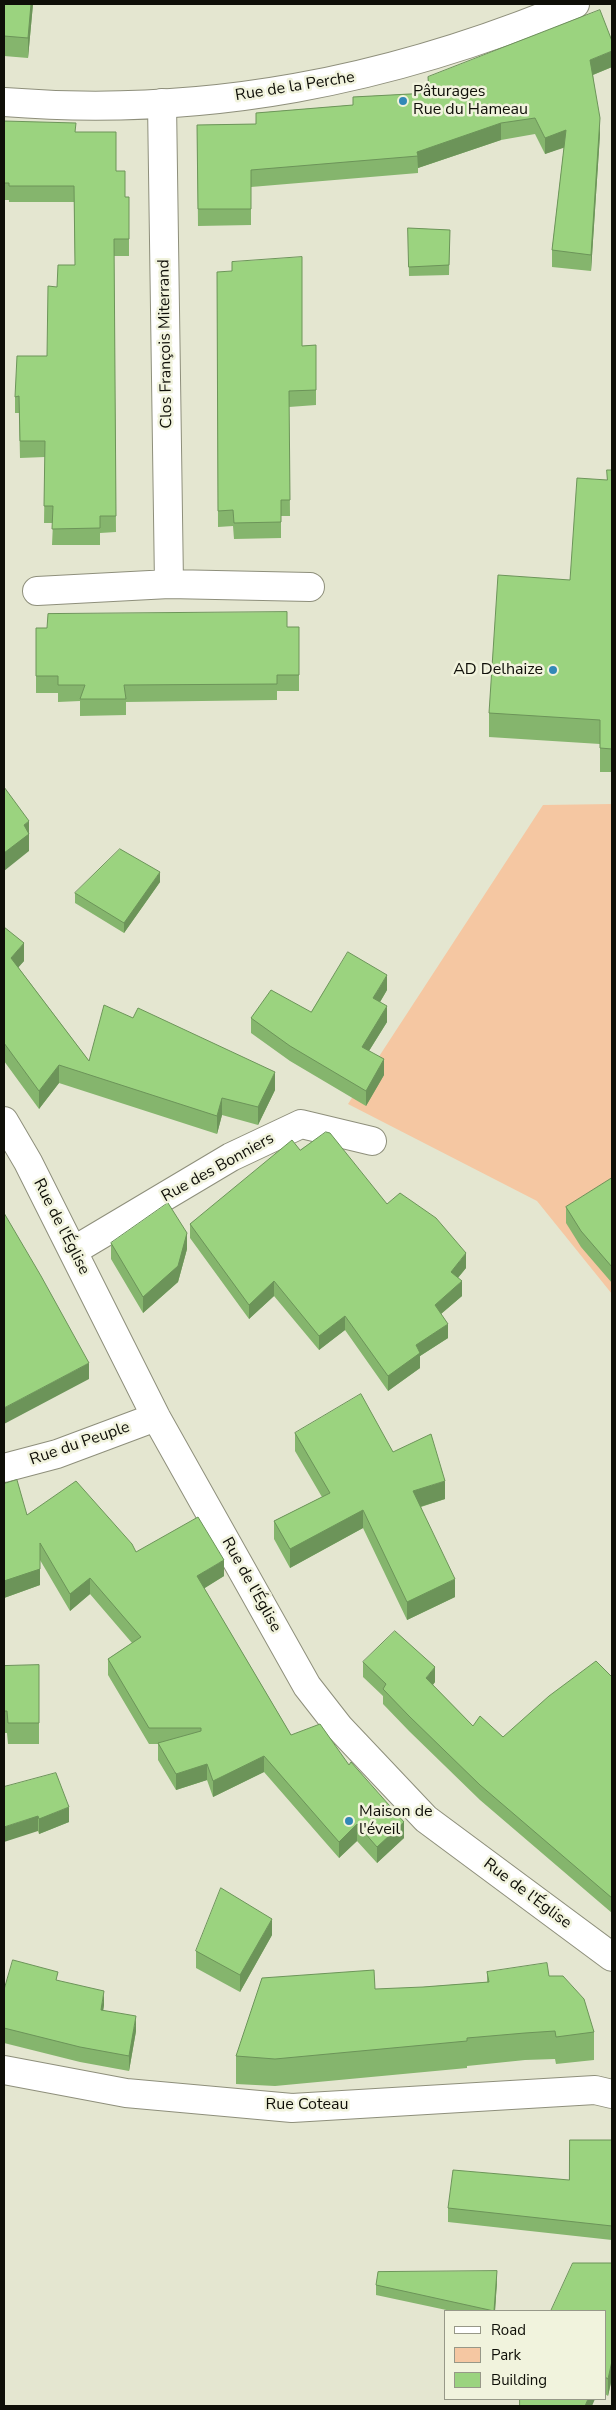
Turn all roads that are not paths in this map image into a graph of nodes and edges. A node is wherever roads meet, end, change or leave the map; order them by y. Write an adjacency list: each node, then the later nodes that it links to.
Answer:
1 (575, 4): 3 (street, Rue de la Perche)
2 (4, 102): 3 (street, Rue de la Perche)
3 (162, 104): 4 (street, Clos François Miterrand)
4 (169, 584): 5 (street); 6 (street)
5 (310, 587)
6 (38, 591)
7 (4, 1121): 9 (street, Rue de l'Église)
8 (372, 1141): 9 (street, Rue des Bonniers)
9 (73, 1251): 10 (street, Rue de l'Église)
10 (156, 1417): 11 (street, Rue du Peuple); 12 (street, Rue de l'Église)
11 (4, 1468)
12 (612, 1957)
13 (4, 2070): 14 (street, Rue Coteau)
14 (612, 2094)

